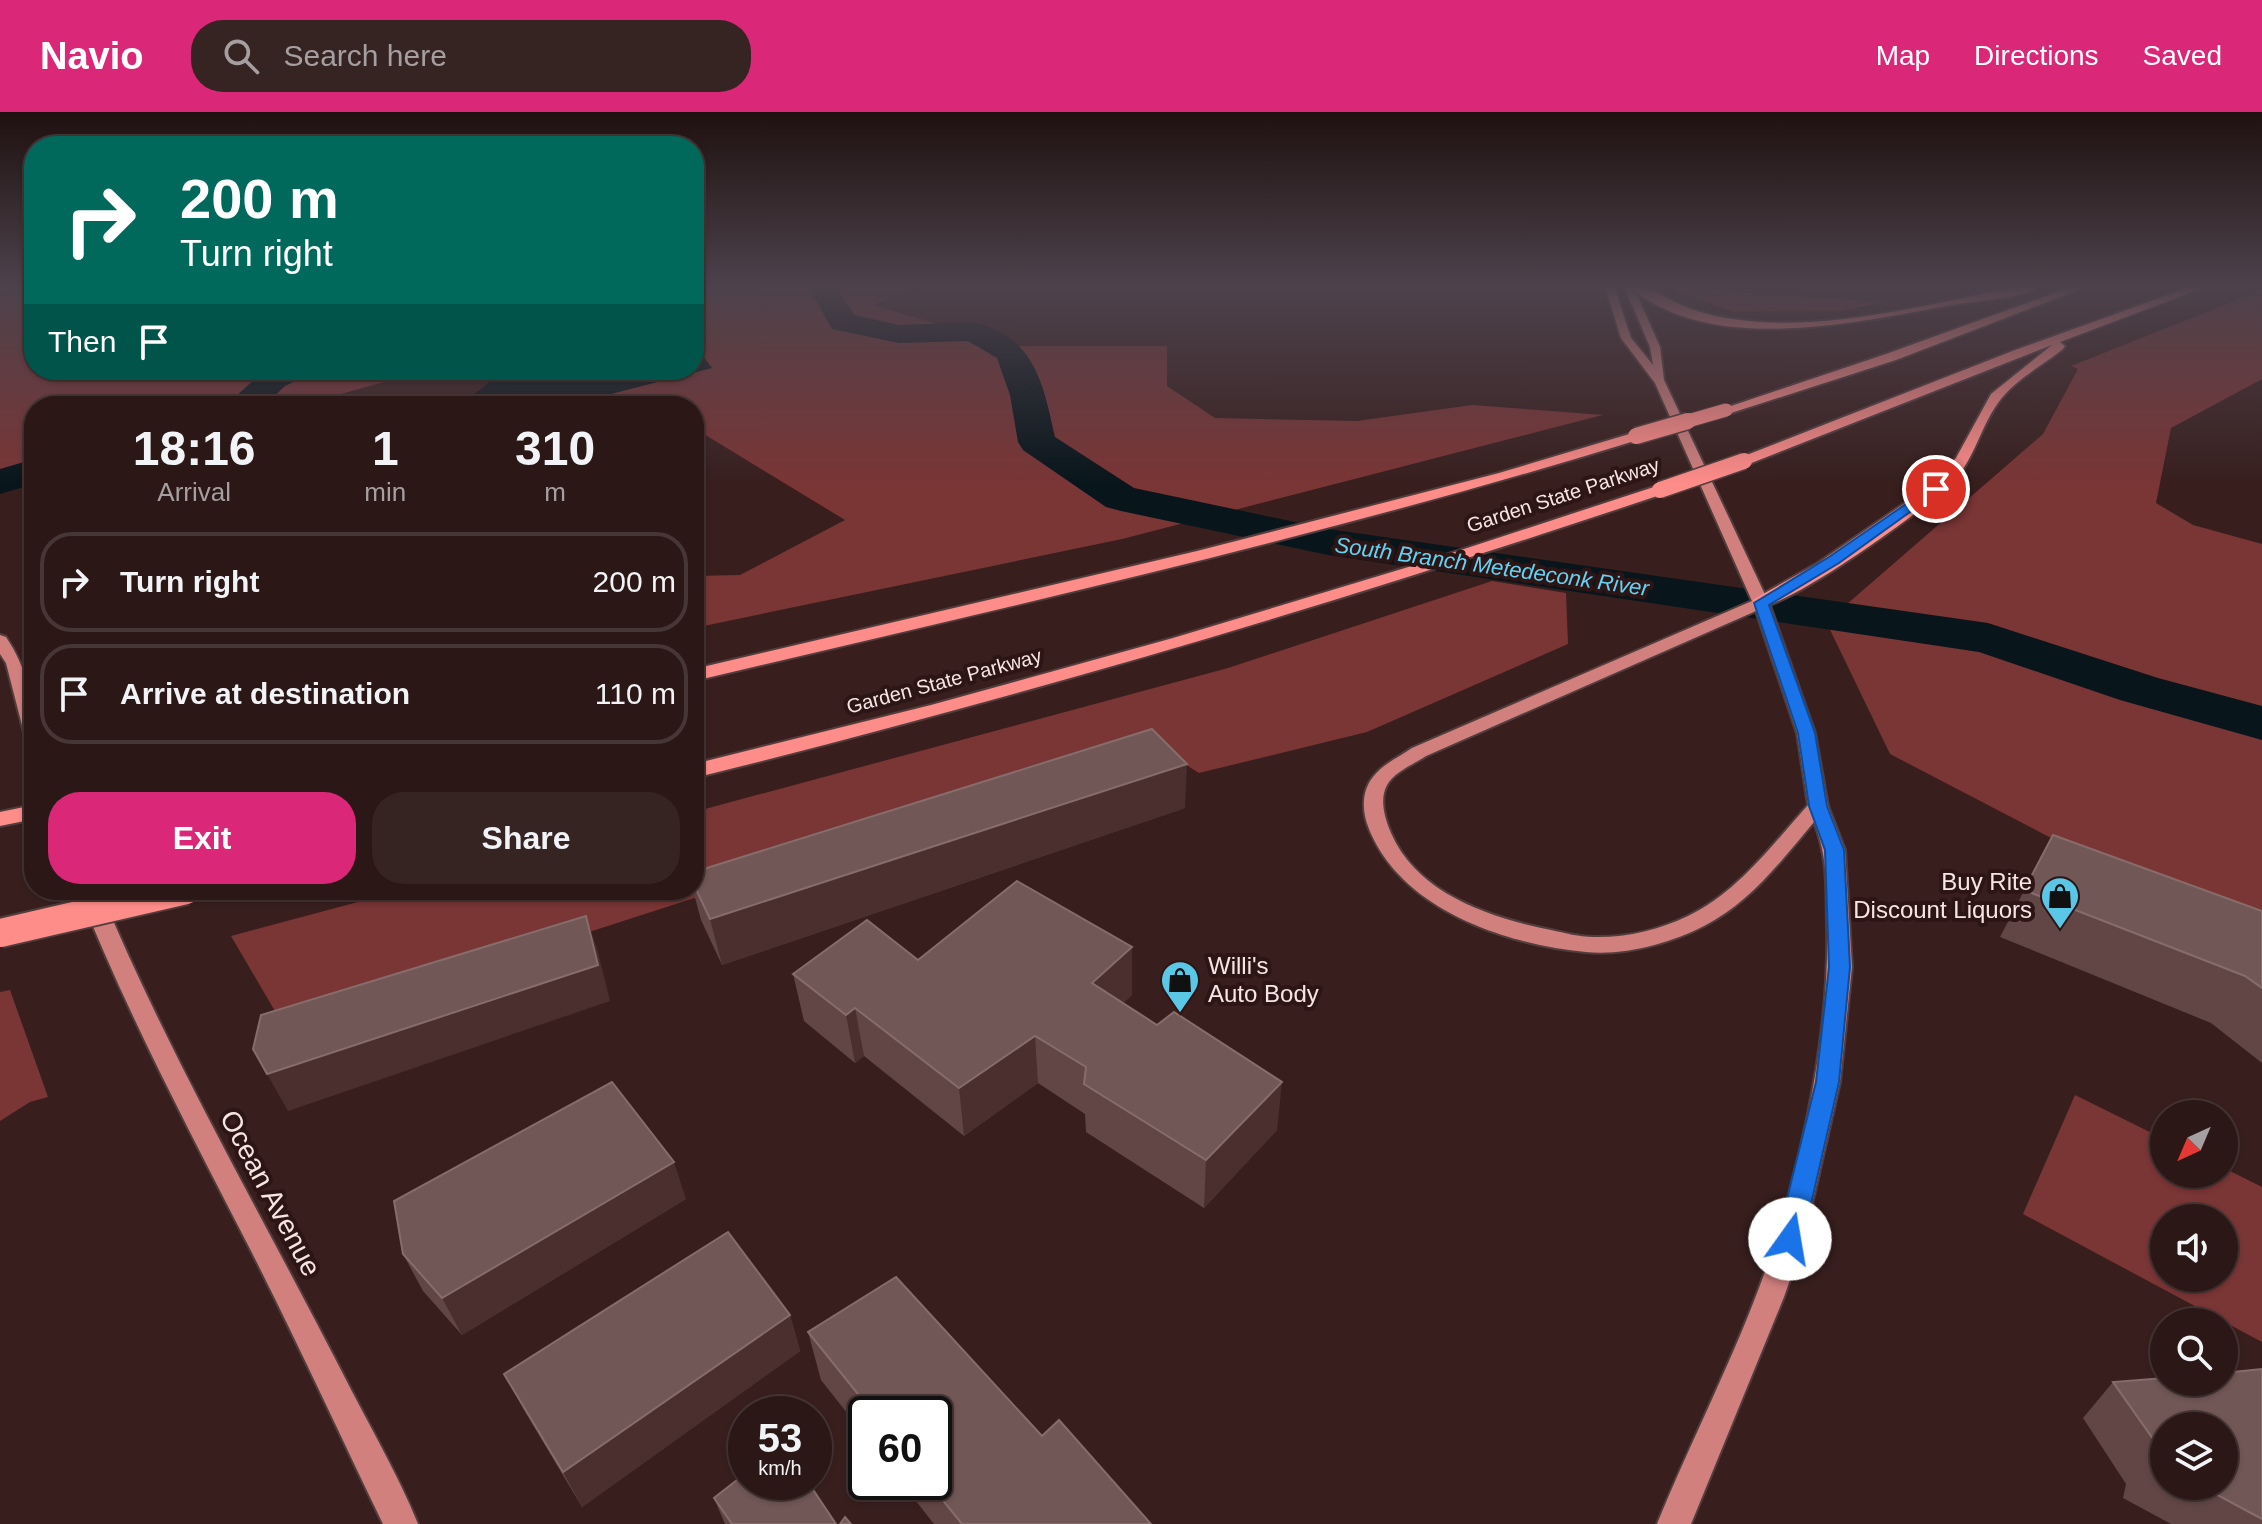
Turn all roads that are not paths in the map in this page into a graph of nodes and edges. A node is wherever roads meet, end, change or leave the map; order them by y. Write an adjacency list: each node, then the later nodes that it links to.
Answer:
1 (1637, 352): 6 (main road)
2 (1656, 352): 6 (main road)
3 (1905, 352): 9 (highway, Garden State Parkway, bridge)
4 (2024, 352): 11 (highway, Garden State Parkway, bridge)
5 (2050, 352): 7 (highway)
6 (1660, 382): 7 (main road)
7 (1757, 596): 12 (main road); 12 (main road)
8 (0, 640): 10 (main road)
9 (704, 673)
10 (24, 700)
11 (704, 768)
12 (1818, 806): 19 (main road)
13 (24, 814): 14 (highway)
14 (0, 819)
15 (93, 900): 18 (main road, Ocean Avenue)
16 (143, 900): 17 (highway, bridge)
17 (0, 933)
18 (401, 1524)
19 (1674, 1524)

